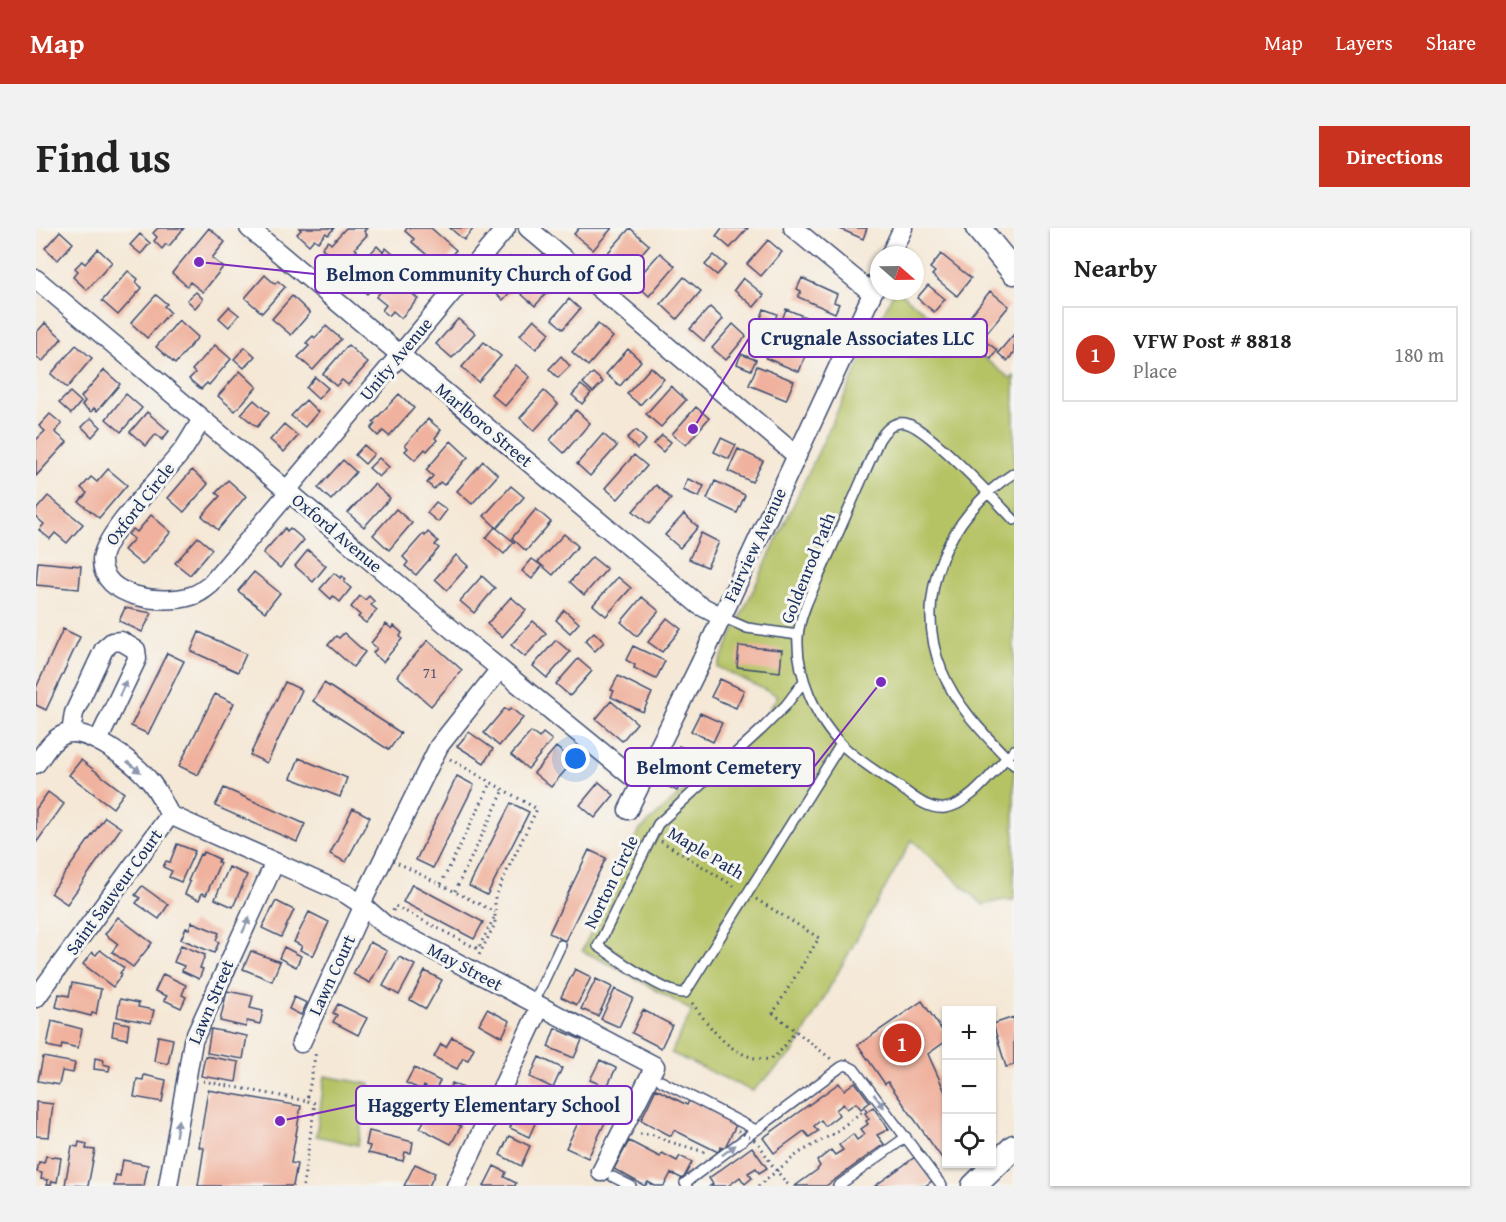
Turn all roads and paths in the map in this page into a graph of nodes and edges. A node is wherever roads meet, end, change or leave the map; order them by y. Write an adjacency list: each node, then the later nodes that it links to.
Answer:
1 (249, 228): 12 (street, Marlboro Street)
2 (506, 228): 12 (street, Unity Avenue)
3 (528, 228): 14 (street)
4 (793, 228): 10 (street)
5 (903, 228): 7 (street)
6 (978, 228): 8 (street)
7 (894, 246)
8 (1014, 272)
9 (36, 279): 13 (street, Oxford Avenue)
10 (870, 282)
11 (870, 299): 14 (street, Fairview Avenue)
12 (400, 355): 16 (street, Unity Avenue); 19 (street, Marlboro Street)
13 (202, 419): 16 (street, Oxford Avenue); 16 (street, Oxford Circle)
14 (796, 456): 19 (street, Fairview Avenue)
15 (1014, 473): 17 (lane)
16 (288, 491): 21 (street, Oxford Avenue)
17 (989, 493): 18 (lane); 20 (lane, Goldenrod Path); 28 (lane)
18 (1014, 520)
19 (722, 617): 20 (lane); 32 (street, Fairview Avenue)
20 (798, 635): 22 (lane, Goldenrod Path)
21 (500, 669): 32 (street, Oxford Avenue); 42 (street)
22 (804, 681): 25 (lane, Goldenrod Path); 36 (lane, Norton Circle)
23 (71, 733): 24 (street); 24 (street, one-way to 23); 29 (street)
24 (98, 741): 35 (street, one-way to 35)
25 (841, 744): 28 (lane, Goldenrod Path); 41 (lane)
26 (1014, 750): 28 (lane, Goldenrod Path)
27 (446, 756): 31 (path)
28 (1006, 757): 30 (lane)
29 (36, 764)
30 (1014, 765)
31 (491, 783): 33 (path); 39 (path)
32 (641, 784): 34 (street, Fairview Avenue)
33 (504, 790): 40 (path); 43 (path)
34 (628, 810)
35 (170, 815): 37 (street, May Street); 48 (street, Saint Sauveur Court)
36 (652, 836): 41 (path, Maple Path); 47 (lane, Norton Circle)
37 (275, 862): 42 (street, May Street); 69 (street, Lawn Street, one-way to 37)
38 (396, 862): 39 (path)
39 (441, 884): 40 (path)
40 (455, 891): 43 (path)
41 (747, 893): 47 (lane); 50 (path, Maple Path)
42 (362, 905): 49 (street, May Street); 51 (street, Lawn Court)
43 (495, 914): 44 (path); 46 (path)
44 (391, 915)
45 (561, 945): 49 (lane)
46 (476, 959)
47 (685, 993): 50 (path)
48 (36, 998)
49 (536, 1005): 67 (street, May Street); 71 (street)
50 (796, 1032): 52 (path)
51 (301, 1043): 56 (path)
52 (841, 1066): 55 (lane); 57 (lane)
53 (195, 1079): 56 (path)
54 (661, 1081): 57 (lane)
55 (878, 1100): 61 (lane, one-way to 61); 66 (path)
56 (307, 1101): 70 (path)
57 (756, 1130): 68 (lane, one-way to 57)
58 (738, 1131): 66 (path, bridge)
59 (632, 1135): 63 (path)
60 (996, 1135): 62 (path)
61 (906, 1137): 75 (lane); 76 (lane)
62 (1002, 1149): 77 (street)
63 (700, 1150): 64 (path); 65 (path)
64 (711, 1154)
65 (697, 1156)
66 (777, 1171): 73 (path); 74 (path)
67 (607, 1174): 72 (lane)
68 (684, 1185)
69 (168, 1186)
70 (303, 1186)
71 (456, 1186)
72 (631, 1186)
73 (758, 1186)
74 (789, 1186)
75 (838, 1186)
76 (942, 1186)
77 (974, 1186)

